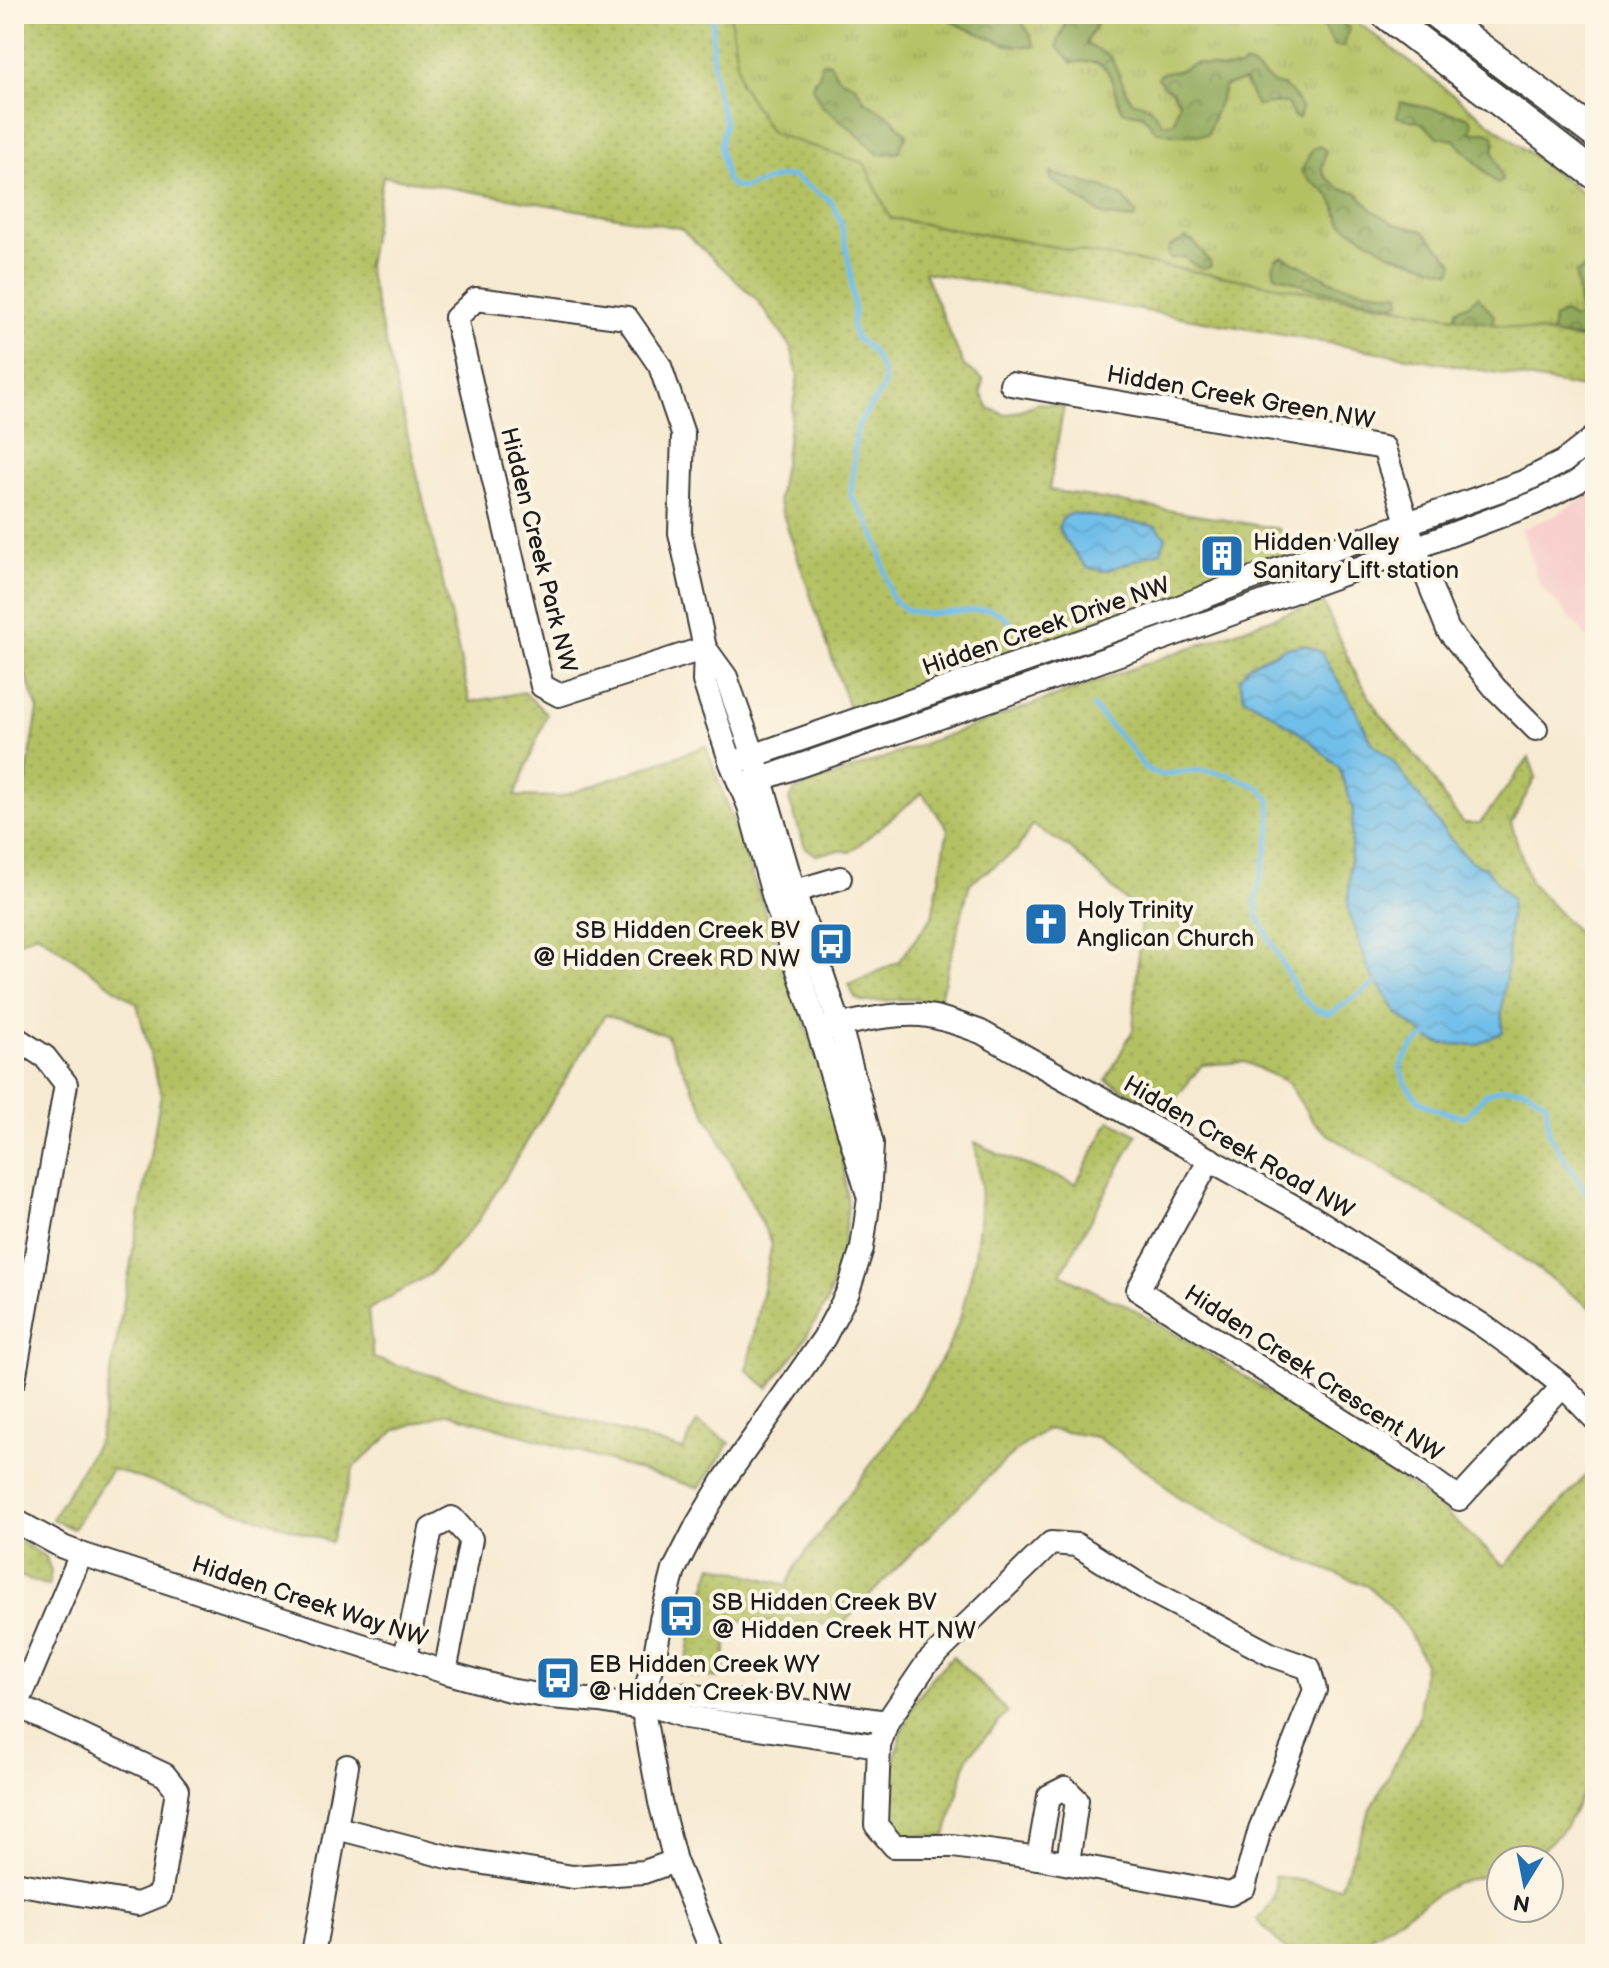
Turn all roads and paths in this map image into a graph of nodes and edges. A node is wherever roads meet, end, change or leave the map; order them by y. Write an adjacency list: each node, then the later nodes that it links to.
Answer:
1 (1385, 14): 4 (main road)
2 (1436, 14): 3 (main road)
3 (1595, 134)
4 (1595, 175)
5 (1011, 384): 10 (street, Hidden Creek Green NW)
6 (1595, 437): 7 (street, Hidden Creek Drive NW)
7 (1563, 462): 9 (street); 10 (street, Hidden Creek Drive NW)
8 (1595, 467): 9 (street, Hidden Creek Drive NW)
9 (1577, 482): 11 (street, Hidden Creek Drive NW)
10 (1408, 524): 11 (street); 12 (street, Hidden Creek Drive NW)
11 (1415, 548): 13 (street, Hidden Creek Drive NW); 15 (street)
12 (1237, 584): 13 (street); 16 (street, Hidden Creek Drive NW)
13 (1248, 607): 18 (street, Hidden Creek Drive NW)
14 (705, 648): 14 (street, Hidden Creek Park NW); 16 (street); 17 (street)
15 (1536, 729)
16 (754, 756): 17 (street, Hidden Creek Drive NW); 18 (street)
17 (731, 763): 18 (street)
18 (751, 783): 20 (street)
19 (840, 878): 20 (street)
20 (784, 895): 21 (street)
21 (829, 1028): 23 (street, Hidden Creek Road NW); 31 (street)
22 (14, 1037): 24 (street)
23 (1210, 1159): 25 (street, Hidden Creek Road NW); 25 (street, Hidden Creek Crescent NW)
24 (14, 1380)
25 (1563, 1386): 26 (street, Hidden Creek Road NW)
26 (1595, 1419)
27 (14, 1520): 28 (street, Hidden Creek Way NW)
28 (81, 1554): 29 (street, Hidden Creek Way NW); 32 (street)
29 (405, 1658): 30 (street, Hidden Creek Way NW); 30 (street)
30 (445, 1672): 31 (street, Hidden Creek Way NW)
31 (650, 1702): 33 (street, Hidden Creek Way NW); 34 (street, Hidden Creek Way NW); 38 (street)
32 (16, 1710): 40 (street)
33 (887, 1722): 34 (street); 39 (street)
34 (879, 1746): 37 (street)
35 (347, 1766): 36 (street)
36 (337, 1828): 38 (street); 41 (street)
37 (1038, 1858): 39 (street); 39 (street)
38 (675, 1861): 42 (street)
39 (1068, 1863)
40 (14, 1883)
41 (313, 1954)
42 (713, 1954)

